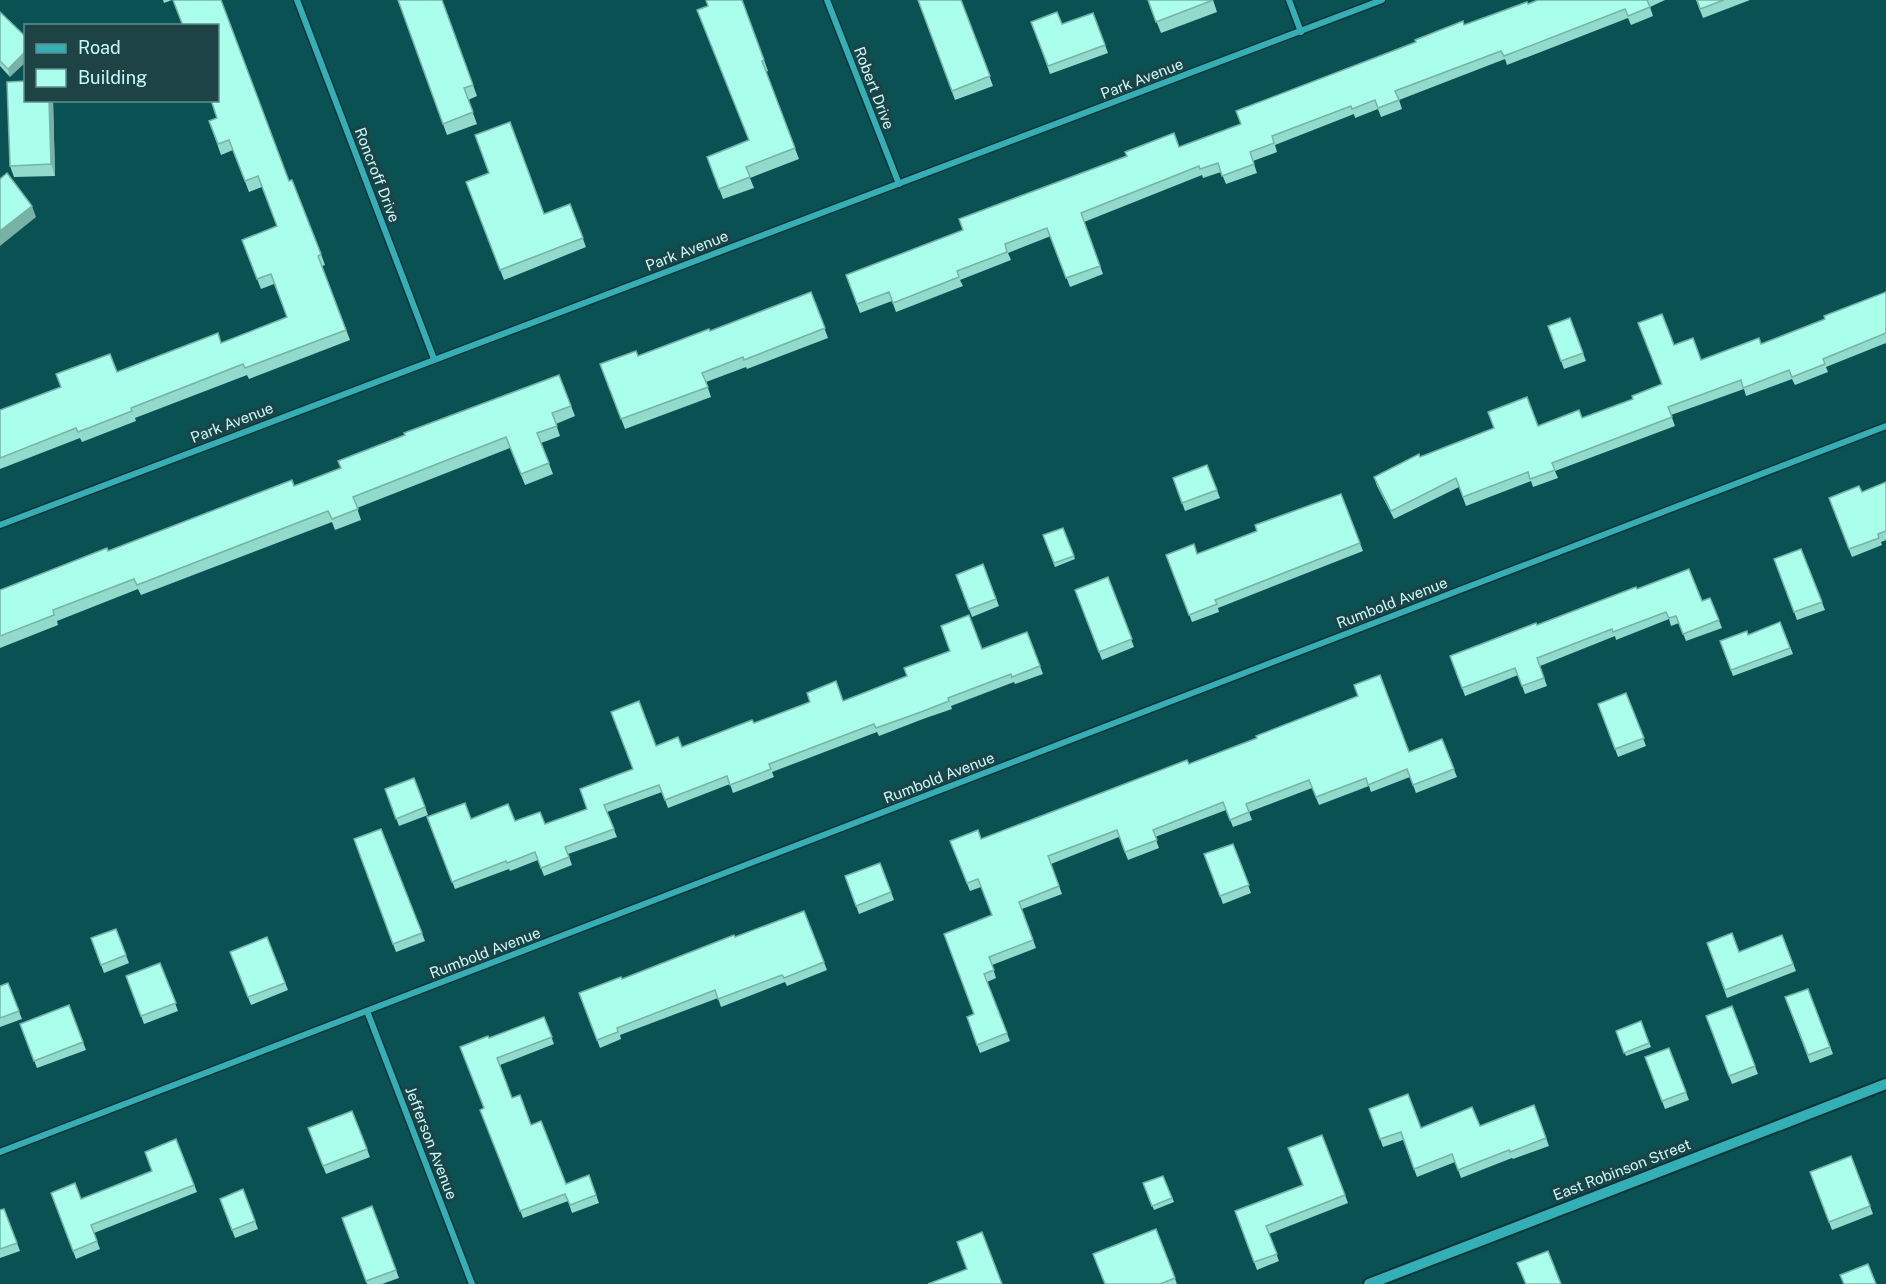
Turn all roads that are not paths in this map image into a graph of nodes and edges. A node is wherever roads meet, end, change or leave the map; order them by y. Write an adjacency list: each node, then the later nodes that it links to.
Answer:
1 (297, 0): 7 (street, Roncroff Drive)
2 (827, 0): 6 (street, Robert Drive)
3 (1289, 0): 5 (street)
4 (1382, 0): 5 (street, Park Avenue)
5 (1301, 32): 6 (street, Park Avenue)
6 (899, 184): 7 (street, Park Avenue)
7 (434, 359): 9 (street, Park Avenue)
8 (1886, 426): 10 (street, Rumbold Avenue)
9 (0, 525)
10 (367, 1011): 12 (street, Rumbold Avenue); 13 (street, Jefferson Avenue)
11 (1886, 1084): 14 (street, East Robinson Street)
12 (0, 1152)
13 (472, 1284)
14 (1369, 1284)

